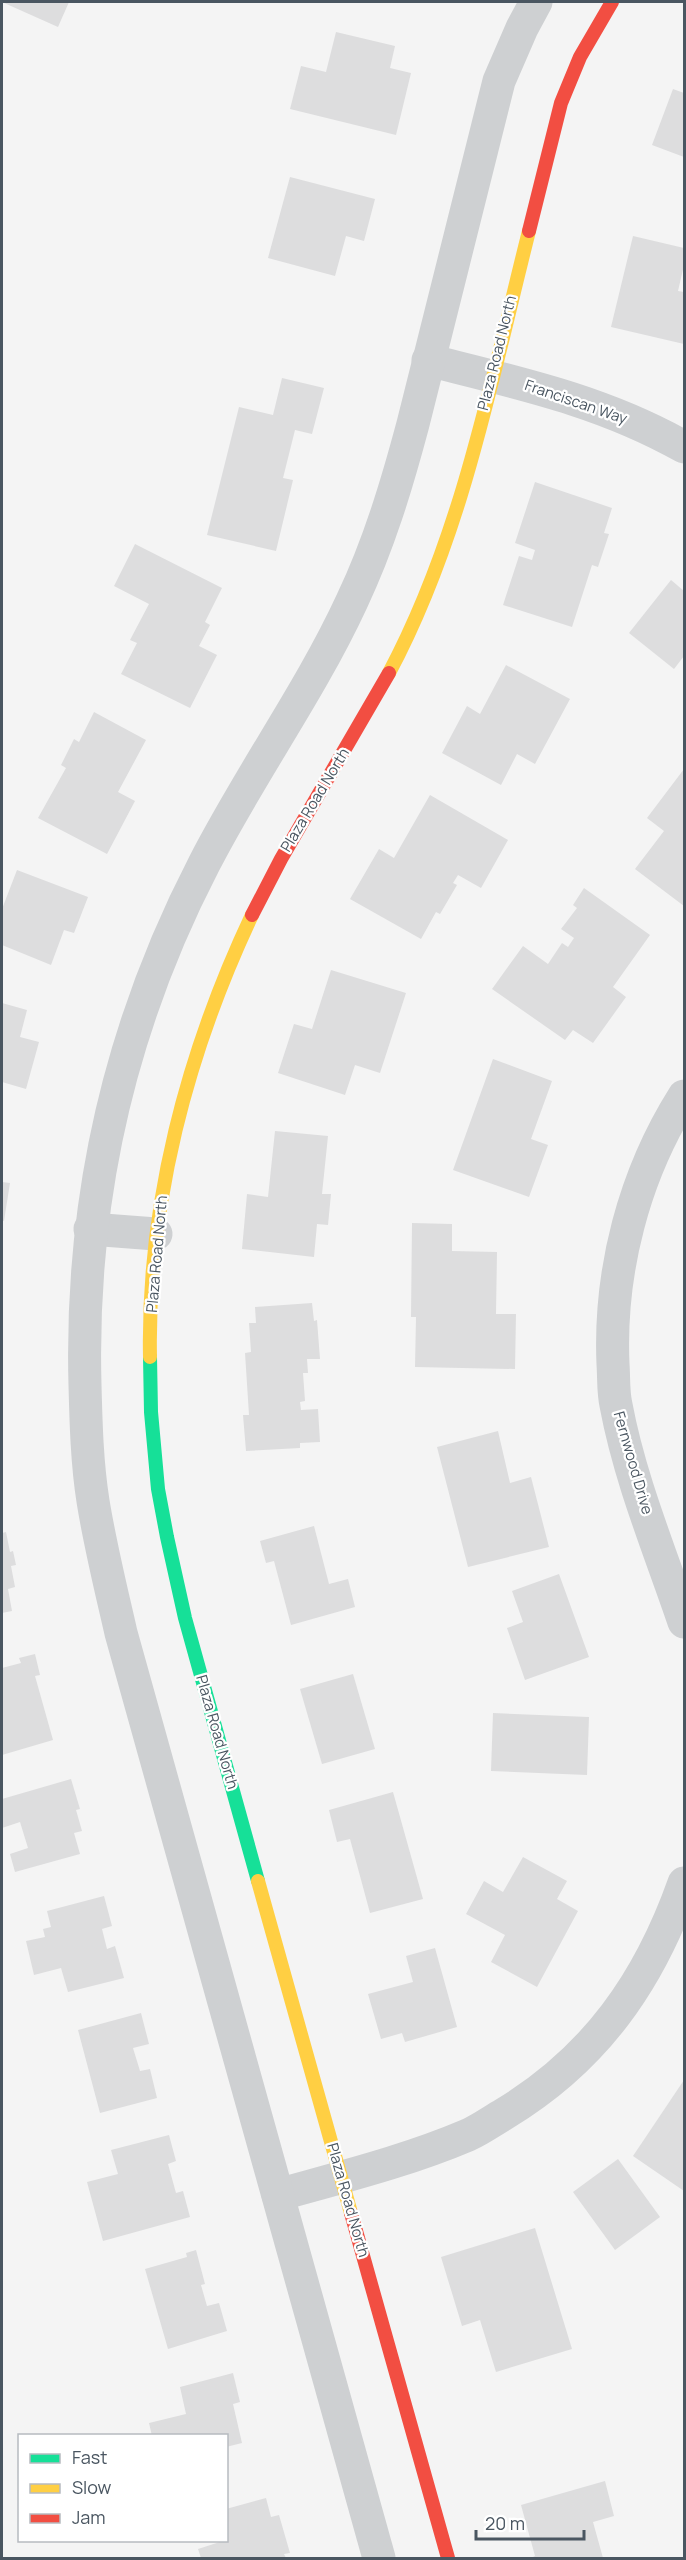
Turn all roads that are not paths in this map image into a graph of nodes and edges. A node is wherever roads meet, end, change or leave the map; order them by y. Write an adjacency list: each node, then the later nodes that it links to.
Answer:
1 (536, 2): 3 (street)
2 (612, 2): 4 (street, Plaza Road North)
3 (428, 360): 4 (street, Franciscan Way); 7 (street)
4 (492, 376): 5 (street, Franciscan Way); 8 (street, Plaza Road North)
5 (684, 447)
6 (684, 1096): 9 (street, Fernwood Drive)
7 (90, 1229): 8 (street); 12 (street)
8 (156, 1234): 11 (street, Plaza Road North)
9 (684, 1622)
10 (684, 1883): 11 (street)
11 (342, 2177): 12 (street); 14 (street, Plaza Road North)
12 (278, 2196): 13 (street)
13 (379, 2559)
14 (448, 2559)

